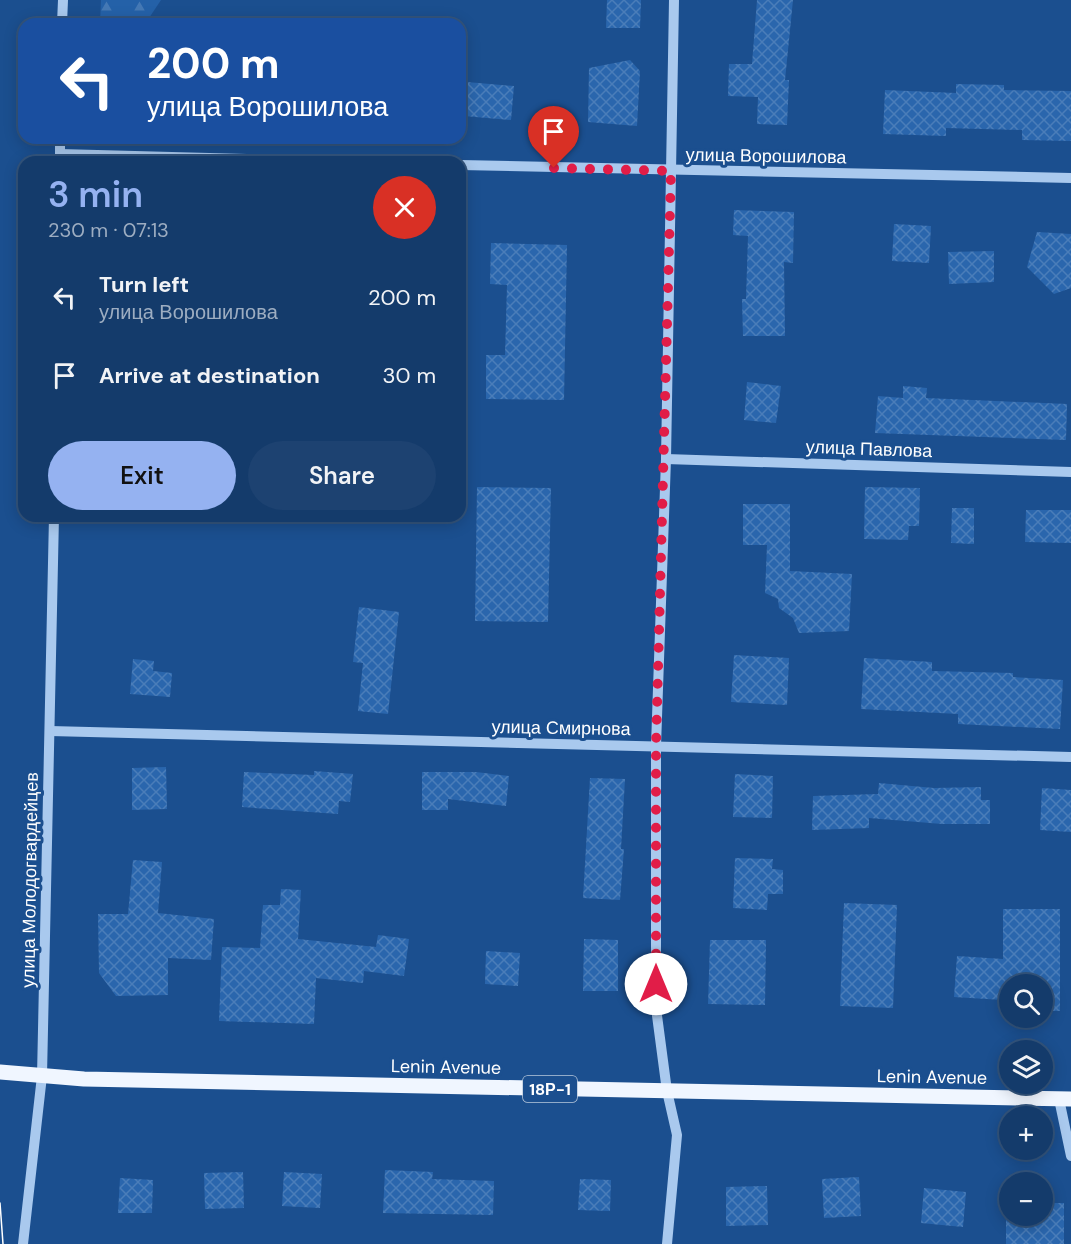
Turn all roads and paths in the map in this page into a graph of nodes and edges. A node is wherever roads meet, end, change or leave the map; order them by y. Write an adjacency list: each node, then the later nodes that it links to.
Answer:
1 (63, 0): 3 (street)
2 (674, 0): 5 (street)
3 (62, 18)
4 (466, 165): 5 (street, улица Ворошилова)
5 (671, 171): 6 (street, улица Ворошилова); 7 (street)
6 (1071, 178)
7 (666, 459): 8 (street, улица Павлова); 11 (street)
8 (1071, 472)
9 (54, 522): 10 (street, улица Молодогвардейцев)
10 (50, 731): 11 (street, улица Смирнова); 14 (street, улица Молодогвардейцев)
11 (656, 746): 12 (street, улица Смирнова); 15 (street)
12 (1071, 757)
13 (0, 1072): 14 (main road, Lenin Avenue / 18Р-1)
14 (42, 1076): 15 (main road, Lenin Avenue / 18Р-1); 18 (street, улица Молодогвардейцев)
15 (667, 1091): 16 (main road, Lenin Avenue / 18Р-1); 19 (street)
16 (1065, 1099): 17 (street)
17 (1071, 1156)
18 (23, 1244)
19 (667, 1244)

